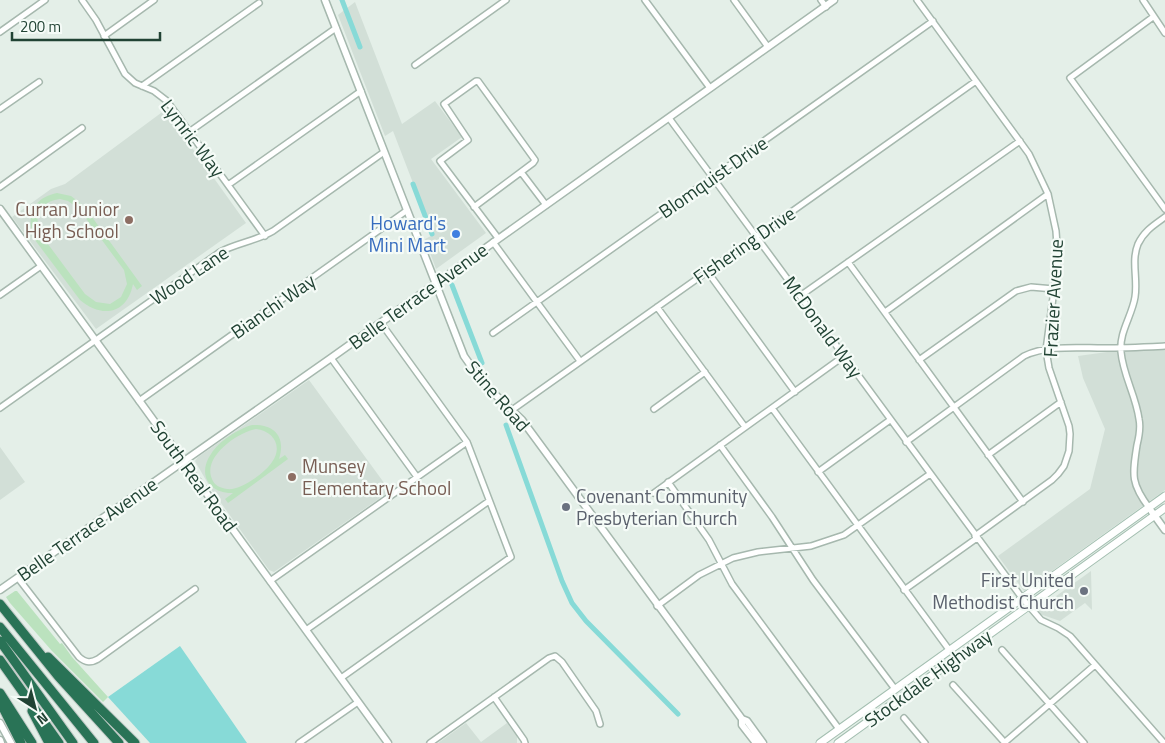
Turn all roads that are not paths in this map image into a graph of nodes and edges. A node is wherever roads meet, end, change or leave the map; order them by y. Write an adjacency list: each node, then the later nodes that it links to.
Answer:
1 (45, 0): 17 (street)
2 (82, 0): 19 (street, Lymric Way)
3 (154, 0): 19 (street)
4 (325, 0): 16 (street, Stine Road)
5 (506, 0): 21 (street)
6 (645, 0): 25 (street)
7 (734, 0): 20 (street)
8 (821, 0): 13 (street)
9 (834, 0): 13 (street, Belle Terrace Avenue)
10 (917, 0): 15 (street, Frazier Avenue)
11 (1143, 0): 14 (street)
12 (259, 3): 24 (street)
13 (826, 7): 20 (street, Belle Terrace Avenue)
14 (1153, 17): 18 (street); 41 (street)
15 (933, 21): 22 (street, Frazier Avenue); 34 (street, Blomquist Drive)
16 (336, 28): 26 (street, Stine Road); 30 (street)
17 (0, 32)
18 (1165, 33)
19 (104, 36): 24 (street, Lymric Way)
20 (768, 47): 25 (street, Belle Terrace Avenue)
21 (415, 65)
22 (976, 80): 31 (street, Frazier Avenue); 45 (street, Fishering Drive)
23 (39, 82): 27 (street)
24 (142, 86): 30 (street, Lymric Way)
25 (710, 88): 28 (street, Belle Terrace Avenue)
26 (361, 92): 32 (street, Stine Road); 35 (street)
27 (0, 109)
28 (669, 118): 34 (street, McDonald Way); 38 (street, Belle Terrace Avenue)
29 (82, 128): 36 (street)
30 (189, 132): 35 (street, Lymric Way)
31 (1020, 141): 37 (street, Frazier Avenue); 47 (street)
32 (384, 152): 42 (street, Stine Road); 44 (street, Wood Lane)
33 (521, 172): 38 (street); 39 (street); 39 (street)
34 (714, 177): 45 (street, McDonald Way); 54 (street, Blomquist Drive)
35 (228, 185): 44 (street, Lymric Way)
36 (0, 187)
37 (1048, 194): 51 (street, Frazier Avenue); 56 (street)
38 (546, 205): 46 (street, Belle Terrace Avenue)
39 (474, 207): 46 (street)
40 (0, 209): 48 (street, South Real Road)
41 (1165, 209)
42 (406, 211): 50 (street, Stine Road); 69 (street, Bianchi Way)
43 (1165, 217): 61 (street)
44 (265, 236): 59 (street, Wood Lane)
45 (757, 236): 49 (street, Fishering Drive); 53 (street, McDonald Way)
46 (495, 240): 50 (street, Belle Terrace Avenue); 54 (street)
47 (848, 262): 53 (street); 56 (street)
48 (41, 266): 52 (street); 59 (street, South Real Road)
49 (707, 271): 55 (street, Fishering Drive); 68 (street)
50 (435, 284): 57 (street, Belle Terrace Avenue); 75 (street, Stine Road)
51 (1054, 289): 62 (street, Frazier Avenue); 65 (street)
52 (0, 295)
53 (800, 296): 63 (street, McDonald Way)
54 (537, 302): 58 (street, Blomquist Drive); 66 (street)
55 (658, 306): 66 (street, Fishering Drive); 67 (street)
56 (885, 312): 65 (street)
57 (381, 323): 64 (street, Belle Terrace Avenue); 78 (street)
58 (493, 333)
59 (95, 340): 69 (street, South Real Road); 72 (street, Wood Lane)
60 (1165, 346): 61 (street)
61 (1121, 348): 62 (street); 92 (street)
62 (1046, 350): 70 (street, Frazier Avenue); 71 (street)
63 (844, 356): 68 (street); 76 (street, McDonald Way)
64 (331, 358): 82 (street, Belle Terrace Avenue); 85 (street)
65 (919, 360): 71 (street)
66 (580, 361): 75 (street, Fishering Drive)
67 (705, 372): 74 (street); 77 (street)
68 (795, 392): 73 (street)
69 (139, 401): 82 (street, South Real Road)
70 (1061, 402): 81 (street); 90 (street, Frazier Avenue)
71 (954, 407): 79 (street); 81 (street)
72 (0, 408)
73 (772, 408): 77 (street); 83 (street)
74 (654, 409)
75 (512, 410): 105 (street, Stine Road)
76 (890, 420): 79 (street, McDonald Way); 83 (street)
77 (745, 427): 80 (street)
78 (467, 442): 85 (street); 89 (street)
79 (906, 442): 84 (street, McDonald Way)
80 (720, 445): 86 (street); 96 (street)
81 (988, 454): 90 (street)
82 (183, 461): 98 (street, Belle Terrace Avenue); 99 (street, South Real Road)
83 (818, 472): 93 (street)
84 (930, 474): 93 (street); 95 (street, McDonald Way)
85 (417, 477): 99 (street)
86 (668, 482): 87 (street); 97 (street)
87 (654, 493)
88 (1165, 496): 92 (main road, Stockdale Highway)
89 (489, 501): 107 (street); 114 (street)
90 (1023, 502): 95 (street, Frazier Avenue)
91 (1165, 508): 92 (main road, Stockdale Highway)
92 (1152, 512): 94 (street); 103 (main road, Stockdale Highway)
93 (858, 526): 96 (street); 102 (street)
94 (1165, 530)
95 (976, 537): 102 (street, Frazier Avenue); 103 (street, McDonald Way)
96 (792, 548): 97 (street); 116 (street)
97 (721, 563): 105 (street); 127 (street)
98 (18, 578): 100 (street); 101 (street, Belle Terrace Avenue)
99 (270, 581): 107 (street, South Real Road)
100 (196, 589)
101 (0, 590)
102 (904, 590): 111 (street)
103 (1026, 602): 111 (main road, Stockdale Highway); 113 (street, McDonald Way); 144 (main road, Stockdale Highway)
104 (0, 604): 108 (highway)
105 (657, 606): 124 (street, Stine Road)
106 (0, 627): 134 (highway)
107 (306, 630): 114 (street, South Real Road)
108 (26, 636): 135 (highway); 136 (highway)
109 (0, 641): 133 (highway)
110 (1002, 650): 122 (street)
111 (950, 651): 116 (main road, Stockdale Highway)
112 (0, 660): 118 (highway)
113 (1095, 665): 122 (street); 148 (street, McDonald Way)
114 (340, 678): 121 (street, South Real Road)
115 (953, 685): 146 (street)
116 (895, 689): 127 (main road, Stockdale Highway)
117 (0, 693): 130 (highway)
118 (25, 695): 131 (highway); 132 (highway)
119 (494, 697): 126 (street); 139 (street); 140 (street)
120 (0, 702): 129 (highway)
121 (358, 702): 137 (street); 138 (street, South Real Road)
122 (1050, 704): 146 (street); 147 (street)
123 (904, 718): 145 (street)
124 (742, 719): 141 (street, Stine Road); 142 (street, Stine Road)
125 (0, 723): 128 (street)
126 (600, 724)
127 (839, 729): 143 (main road, Stockdale Highway)
128 (11, 743)
129 (21, 743)
130 (32, 743)
131 (49, 743)
132 (59, 743)
133 (73, 743)
134 (95, 743)
135 (119, 743)
136 (135, 743)
137 (300, 743)
138 (388, 743)
139 (430, 743)
140 (525, 743)
141 (756, 743)
142 (763, 743)
143 (820, 743)
144 (838, 743)
145 (925, 743)
146 (1005, 743)
147 (1084, 743)
148 (1164, 743)

